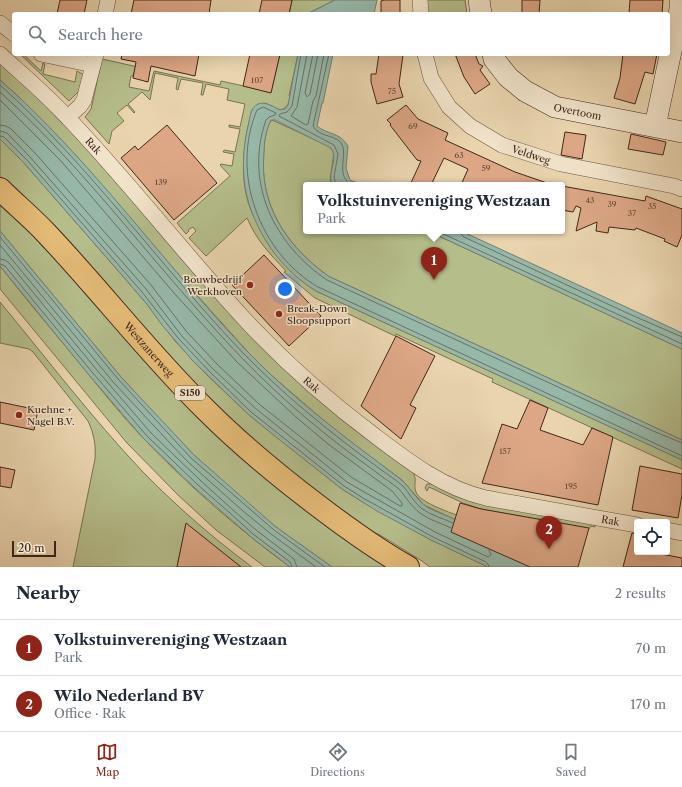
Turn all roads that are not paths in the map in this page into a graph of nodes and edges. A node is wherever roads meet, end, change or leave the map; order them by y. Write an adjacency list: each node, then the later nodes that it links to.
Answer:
1 (108, 0): 5 (street)
2 (420, 0): 6 (street)
3 (479, 0): 7 (street)
4 (680, 4): 10 (street)
5 (105, 12)
6 (421, 12)
7 (481, 12)
8 (0, 23): 9 (street)
9 (12, 32)
10 (670, 53)
11 (0, 54): 17 (street, Rak)
12 (59, 56): 16 (street)
13 (426, 56): 21 (street, Veldweg)
14 (493, 56): 18 (street, Overtoom)
15 (669, 56): 18 (street)
16 (94, 60): 17 (street)
17 (68, 117): 22 (street, Rak)
18 (655, 126): 19 (street, Overtoom)
19 (682, 132)
20 (0, 189): 25 (main road, Westzanerweg / S150)
21 (682, 189)
22 (634, 524)
23 (670, 531): 24 (street)
24 (682, 533)
25 (408, 567)

